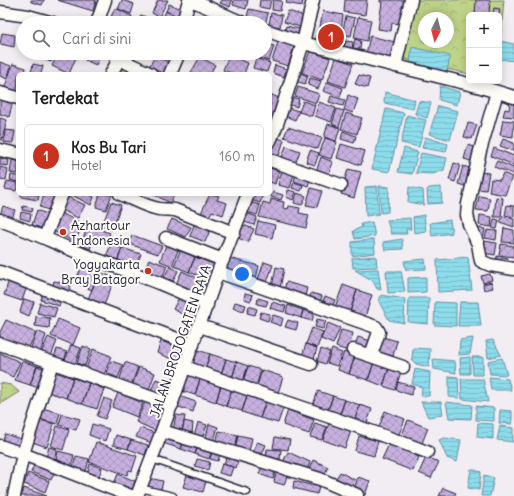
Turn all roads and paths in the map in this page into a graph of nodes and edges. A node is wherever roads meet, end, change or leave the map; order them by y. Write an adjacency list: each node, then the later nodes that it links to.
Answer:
1 (105, 0): 7 (street)
2 (190, 0): 8 (street); 9 (street)
3 (313, 0): 11 (street)
4 (411, 0): 15 (street)
5 (0, 12): 6 (street)
6 (28, 16)
7 (99, 16)
8 (185, 16)
9 (227, 16)
10 (272, 32): 11 (street)
11 (303, 43): 15 (street); 23 (street)
12 (115, 60): 16 (street)
13 (124, 60): 17 (street)
14 (176, 60): 18 (street)
15 (395, 66): 19 (street)
16 (112, 72)
17 (147, 72)
18 (171, 72)
19 (497, 92): 21 (street); 36 (street)
20 (0, 94): 22 (street)
21 (514, 97)
22 (16, 98)
23 (274, 123)
24 (0, 150): 25 (street)
25 (16, 154)
26 (272, 161): 27 (street)
27 (341, 185)
28 (61, 196): 33 (street)
29 (125, 196): 32 (street)
30 (247, 196): 32 (street, JALAN BROJOGATEN RAYA)
31 (0, 220): 33 (street)
32 (234, 233): 35 (street, JALAN BROJOGATEN RAYA)
33 (45, 237): 39 (street)
34 (166, 238): 35 (street)
35 (223, 260): 38 (street, JALAN BROJOGATEN RAYA)
36 (514, 269)
37 (0, 272): 42 (street)
38 (218, 272): 39 (street, JALAN BROJOGATEN RAYA); 44 (street)
39 (207, 305): 40 (street, JALAN BROJOGATEN RAYA)
40 (200, 326): 42 (street, JALAN BROJOGATEN RAYA); 46 (street)
41 (0, 344): 45 (street)
42 (193, 345): 47 (street, JALAN BROJOGATEN RAYA)
43 (353, 350): 44 (street)
44 (371, 355): 48 (street)
45 (52, 363): 49 (street); 53 (street)
46 (311, 364)
47 (185, 367): 49 (street, JALAN BROJOGATEN RAYA); 52 (street)
48 (402, 367)
49 (172, 405): 50 (street, JALAN BROJOGATEN RAYA)
50 (162, 431): 54 (street, JALAN BROJOGATEN RAYA); 57 (street)
51 (0, 446): 53 (street)
52 (427, 452)
53 (23, 454): 56 (street); 58 (street)
54 (152, 459): 55 (lane); 56 (street, JALAN BROJOGATEN RAYA)
55 (247, 492)
56 (136, 493): 59 (lane)
57 (357, 495)
58 (14, 496)
59 (173, 496)

